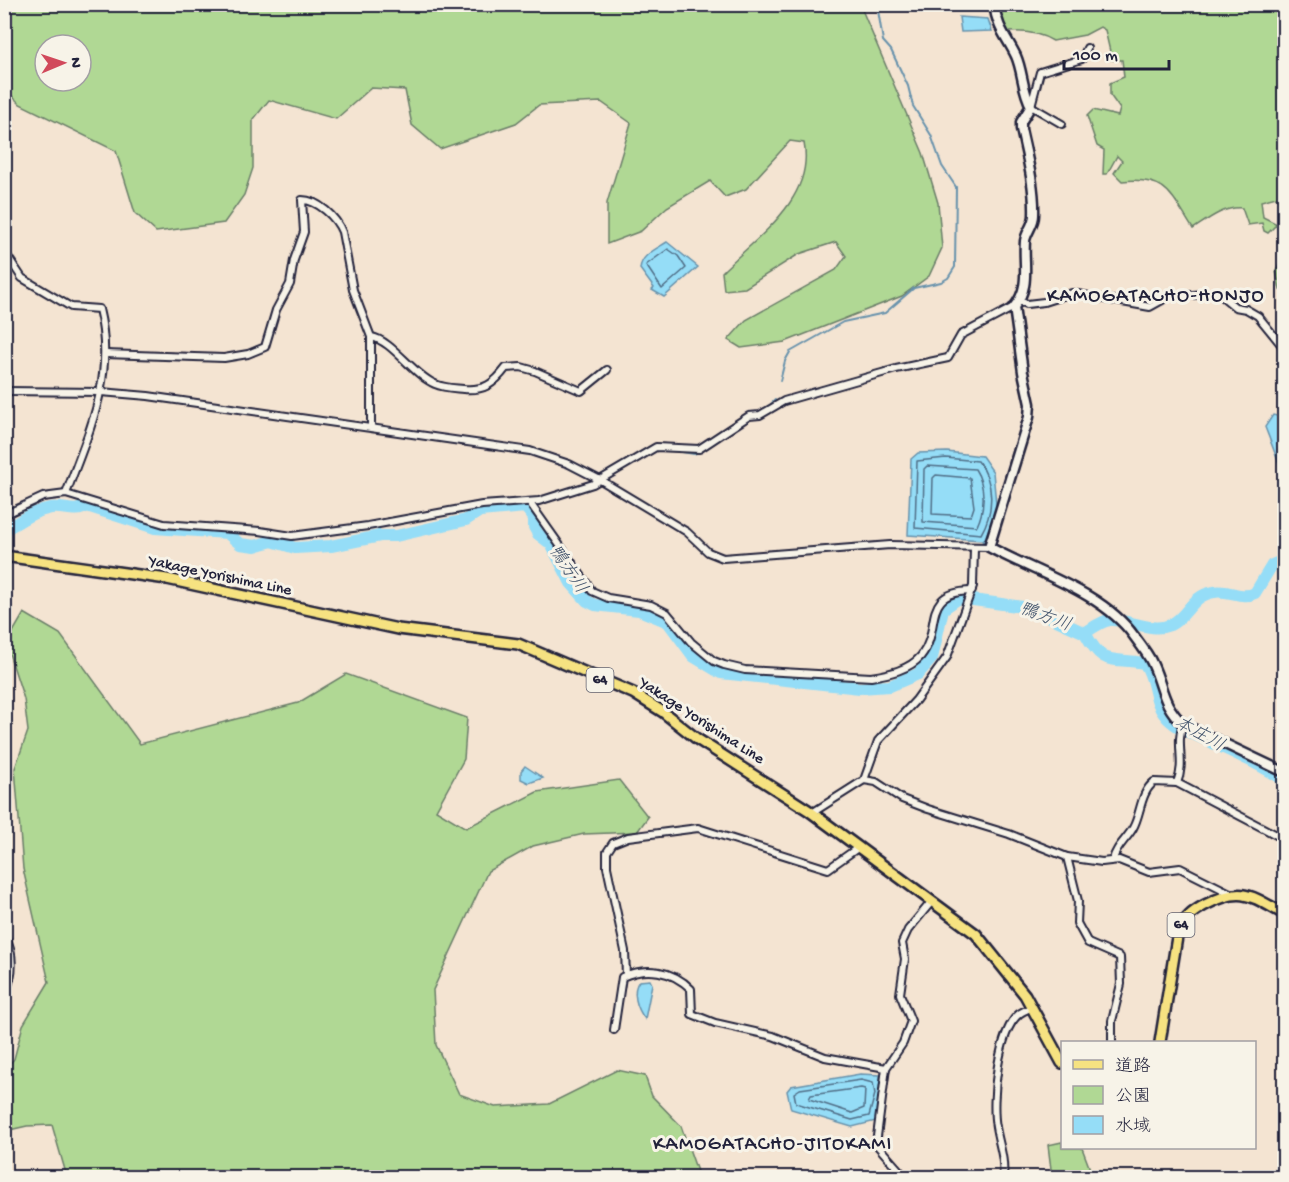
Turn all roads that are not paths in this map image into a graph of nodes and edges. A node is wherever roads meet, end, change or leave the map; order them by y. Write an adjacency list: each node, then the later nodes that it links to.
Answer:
1 (994, 4): 3 (main road)
2 (1087, 48): 3 (street)
3 (1031, 106): 4 (street); 6 (main road)
4 (1062, 124)
5 (4, 251): 9 (street)
6 (1016, 304): 8 (street); 14 (street); 18 (main road)
7 (370, 337): 9 (street); 10 (street); 13 (street)
8 (1284, 348)
9 (105, 354): 12 (street)
10 (607, 370)
11 (4, 391): 12 (street)
12 (102, 392): 13 (street); 15 (street)
13 (371, 427): 14 (street)
14 (603, 482): 16 (street); 19 (street)
15 (66, 494): 16 (street); 17 (street)
16 (530, 505): 21 (street)
17 (4, 515)
18 (989, 547): 19 (street); 22 (main road)
19 (974, 548): 21 (street)
20 (5, 557): 26 (main road, Yakage Yorishima Line / 64)
21 (971, 593): 24 (street)
22 (1182, 726): 23 (main road); 25 (street)
23 (1284, 772)
24 (864, 780): 26 (street); 29 (street)
25 (1178, 783): 27 (street); 30 (street)
26 (812, 813): 28 (main road, Yakage Yorishima Line / 64)
27 (1284, 839)
28 (859, 847): 32 (main road, Yakage Yorishima Line / 64); 35 (street)
29 (1067, 857): 30 (street); 39 (street)
30 (1113, 860): 31 (street)
31 (1230, 893): 33 (main road); 40 (main road, 64)
32 (932, 901): 37 (main road, Yakage Yorishima Line / 64); 42 (street)
33 (1284, 914)
34 (4, 936): 36 (street)
35 (626, 975): 38 (street); 42 (street)
36 (4, 992)
37 (1032, 1007): 41 (main road, Yakage Yorishima Line / 64); 44 (street)
38 (614, 1030)
39 (1112, 1041)
40 (1160, 1041)
41 (1061, 1061)
42 (886, 1068): 43 (street)
43 (906, 1178)
44 (1003, 1178)

